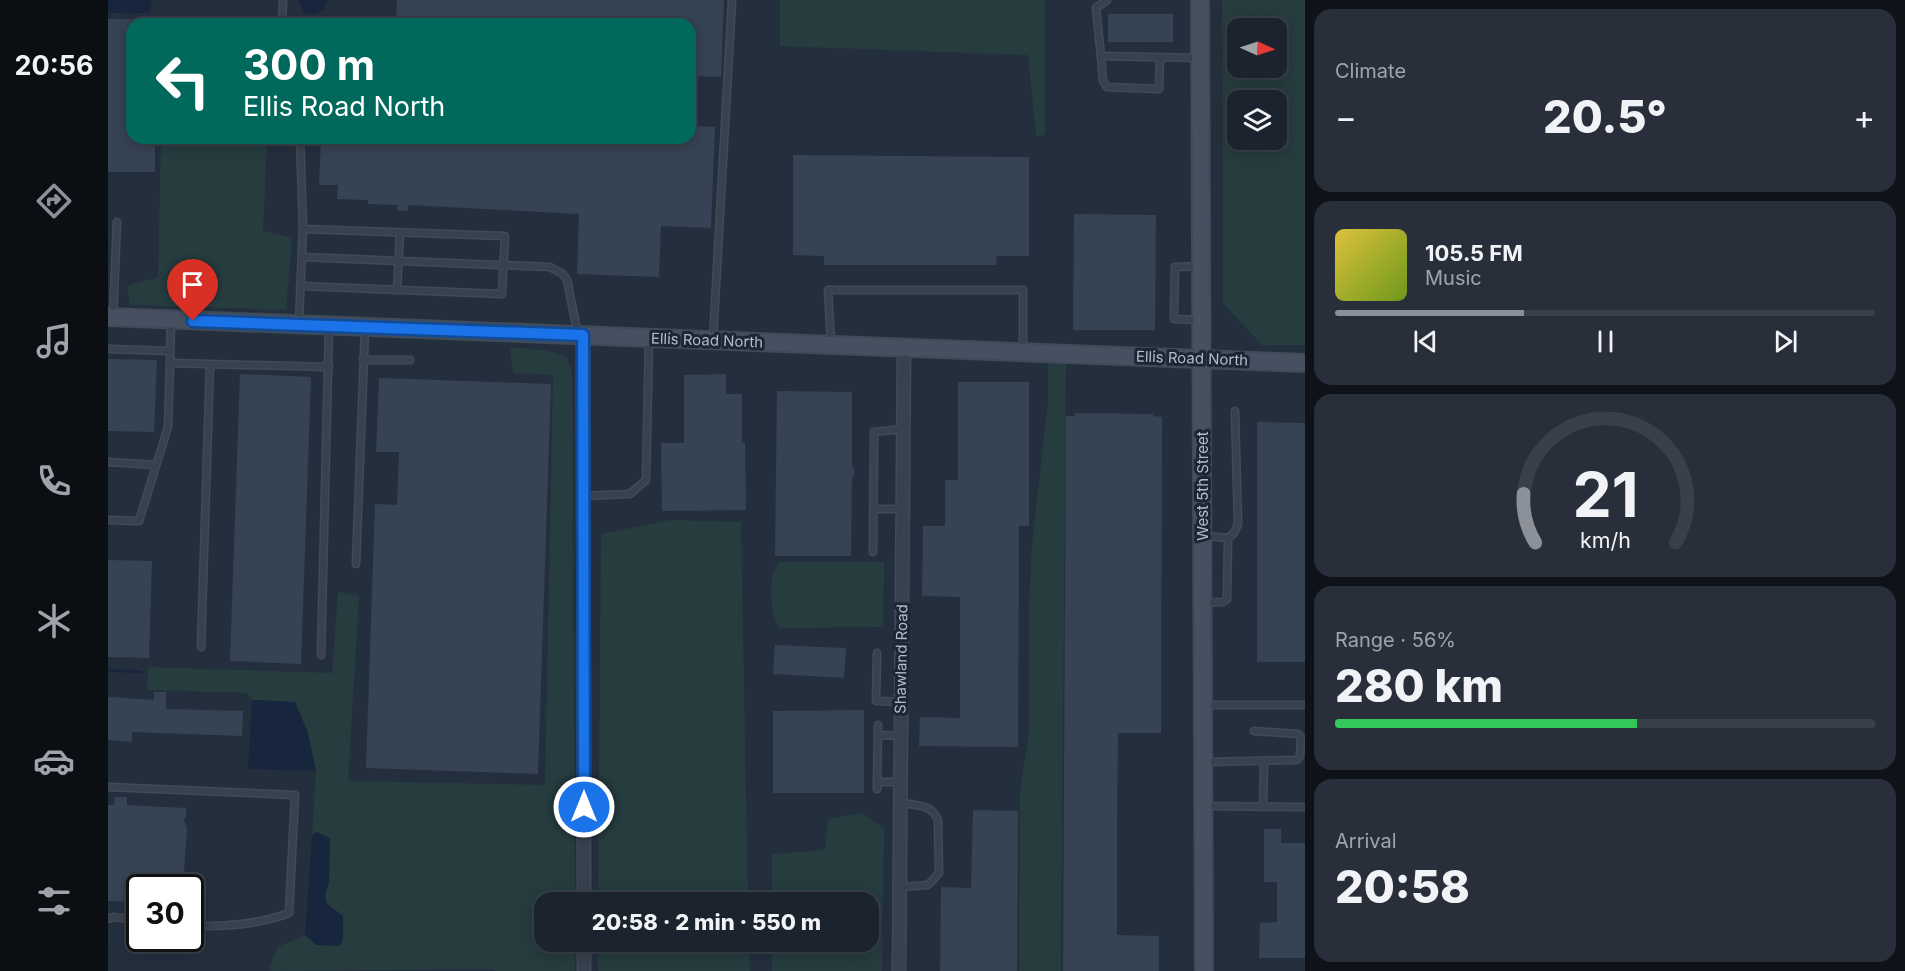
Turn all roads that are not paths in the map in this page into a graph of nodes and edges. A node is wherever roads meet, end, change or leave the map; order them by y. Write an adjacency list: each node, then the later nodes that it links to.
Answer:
1 (283, 0): 5 (lane)
2 (732, 0): 27 (lane)
3 (1107, 0): 6 (lane)
4 (1200, 0): 8 (street, West 5th Street)
5 (282, 18)
6 (1101, 56): 7 (lane); 7 (lane)
7 (1160, 57): 8 (lane)
8 (1200, 58): 16 (street, West 5th Street)
9 (300, 144): 11 (lane)
10 (117, 222): 19 (lane)
11 (303, 229): 12 (lane); 13 (lane)
12 (400, 232): 14 (lane); 15 (lane)
13 (302, 257): 14 (lane); 17 (lane)
14 (398, 259): 15 (lane); 18 (lane)
15 (503, 263): 18 (lane); 25 (lane)
16 (1201, 266): 21 (street, West 5th Street); 21 (lane)
17 (300, 286): 18 (lane); 22 (lane)
18 (397, 290)
19 (111, 317): 20 (street, Ellis Road North)
20 (171, 320): 22 (street, Ellis Road North); 31 (lane)
21 (1201, 320): 33 (street, West 5th Street)
22 (298, 325): 23 (street, Ellis Road North)
23 (329, 327): 24 (street, Ellis Road North); 39 (lane)
24 (365, 328): 25 (street, Ellis Road North); 34 (lane)
25 (583, 335): 26 (street, Ellis Road North); 44 (street)
26 (650, 338): 27 (street, Ellis Road North); 44 (lane)
27 (713, 340): 28 (street, Ellis Road North)
28 (831, 345): 29 (street, Ellis Road North); 32 (lane)
29 (904, 347): 32 (street, Ellis Road North); 41 (street, Shawland Road)
30 (108, 349): 31 (lane)
31 (170, 351): 36 (lane)
32 (1023, 352): 33 (street, Ellis Road North)
33 (1201, 358): 37 (street, Ellis Road North); 48 (street, West 5th Street)
34 (363, 360): 35 (lane); 51 (lane)
35 (410, 360)
36 (170, 363): 38 (lane); 43 (lane)
37 (1305, 363)
38 (210, 364): 39 (lane); 53 (lane)
39 (329, 367): 55 (lane)
40 (1235, 411): 49 (lane)
41 (903, 429): 45 (lane); 46 (street, Shawland Road)
42 (108, 462): 43 (lane)
43 (156, 465): 47 (lane)
44 (583, 496): 72 (street)
45 (874, 509): 46 (lane); 50 (lane)
46 (903, 509): 56 (street, Shawland Road)
47 (108, 520)
48 (1202, 536): 49 (lane); 52 (street, West 5th Street)
49 (1228, 538): 52 (lane)
50 (873, 552)
51 (356, 564)
52 (1203, 603): 57 (street, West 5th Street)
53 (201, 647)
54 (877, 653): 56 (lane)
55 (321, 655)
56 (901, 702): 62 (street, Shawland Road)
57 (1202, 705): 58 (lane); 64 (street, West 5th Street)
58 (1305, 705)
59 (878, 725): 61 (lane)
60 (1254, 731): 63 (lane)
61 (878, 735): 62 (lane); 65 (lane)
62 (900, 736): 65 (street, Shawland Road)
63 (1264, 761): 64 (lane); 69 (lane)
64 (1202, 762): 68 (street, West 5th Street)
65 (900, 782): 67 (street, Shawland Road)
66 (108, 788): 75 (lane)
67 (900, 803): 71 (street, Shawland Road); 71 (lane)
68 (1203, 806): 69 (lane); 79 (street, West 5th Street)
69 (1263, 807): 70 (lane)
70 (1305, 807)
71 (900, 887): 78 (street, Shawland Road)
72 (584, 892)
73 (126, 918): 74 (lane)
74 (108, 919)
75 (204, 926)
76 (584, 952): 77 (street)
77 (584, 971)
78 (899, 971)
79 (1204, 971)

